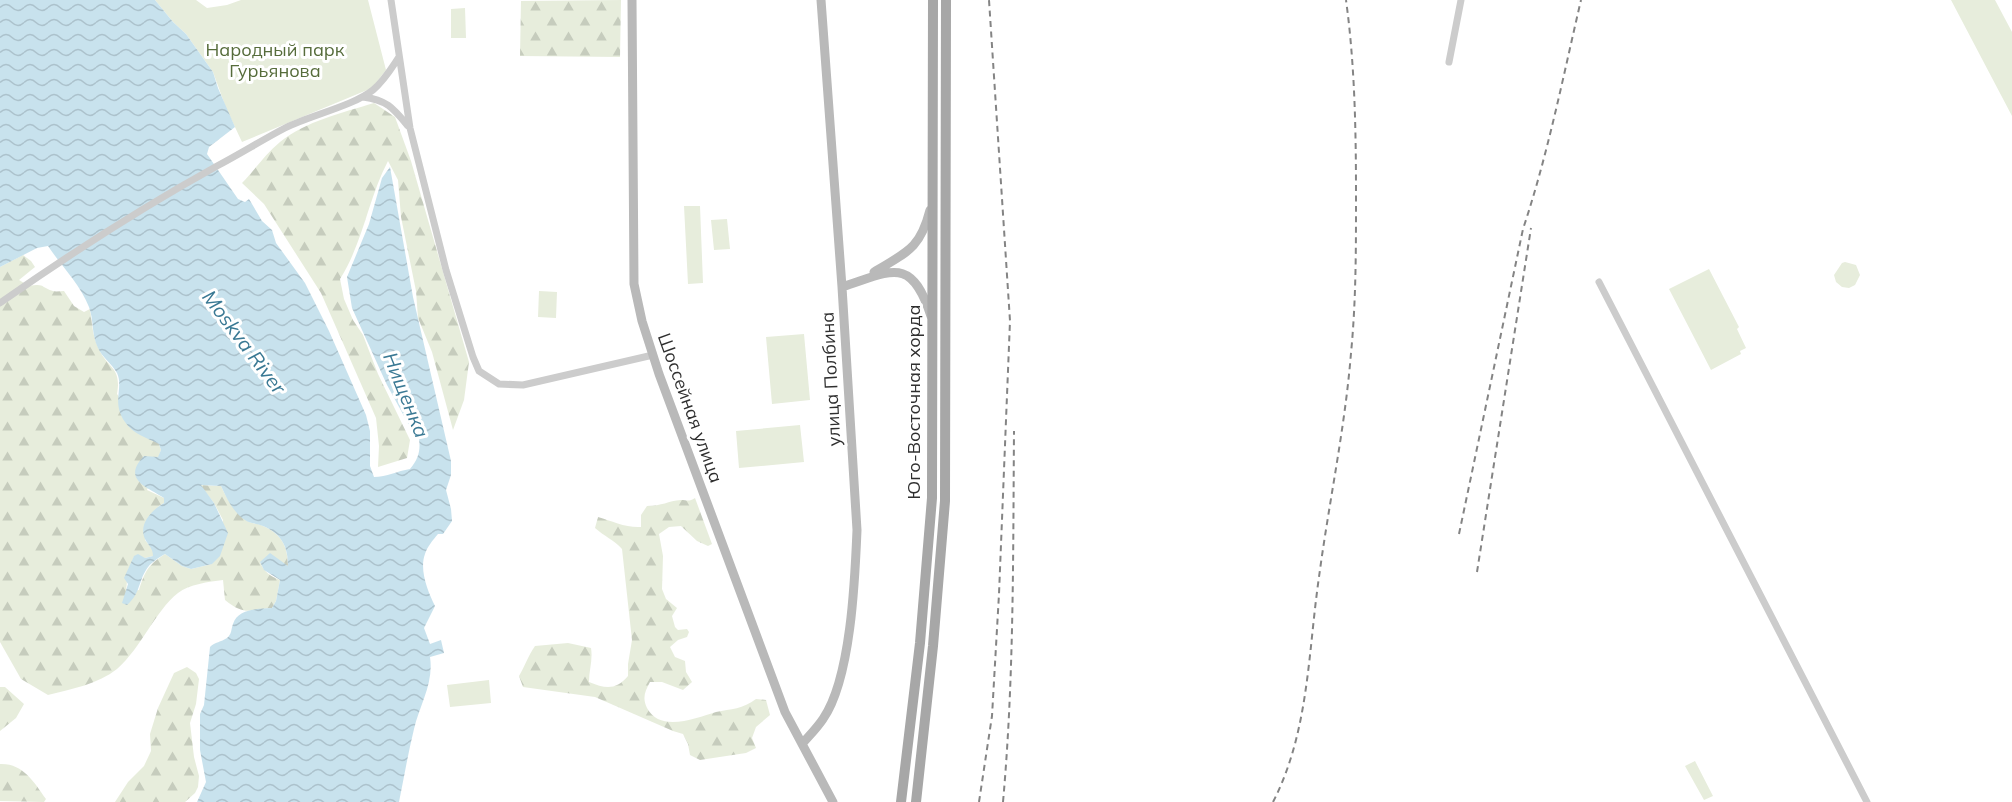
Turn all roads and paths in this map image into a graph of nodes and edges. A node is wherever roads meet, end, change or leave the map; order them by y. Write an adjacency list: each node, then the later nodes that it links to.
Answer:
1 (391, 0): 7 (street)
2 (632, 0): 17 (main road, Шоссейная улица)
3 (821, 0): 14 (main road, улица Полбина)
4 (933, 0): 11 (main road, Юго-Восточная хорда)
5 (946, 0): 21 (main road, Юго-Восточная хорда)
6 (1461, 0): 8 (street)
7 (399, 57): 9 (street); 10 (street)
8 (1449, 62)
9 (363, 97): 10 (street); 15 (street)
10 (410, 128): 17 (street)
11 (932, 206): 12 (main road); 16 (main road, Юго-Восточная хорда)
12 (860, 281): 14 (main road); 16 (main road)
13 (1599, 282): 22 (street)
14 (842, 287): 18 (main road, улица Полбина)
15 (0, 303)
16 (931, 316): 20 (main road, Юго-Восточная хорда)
17 (653, 355): 18 (main road, Шоссейная улица)
18 (802, 744): 19 (main road, Шоссейная улица)
19 (833, 802)
20 (901, 802)
21 (916, 802)
22 (1867, 802)

